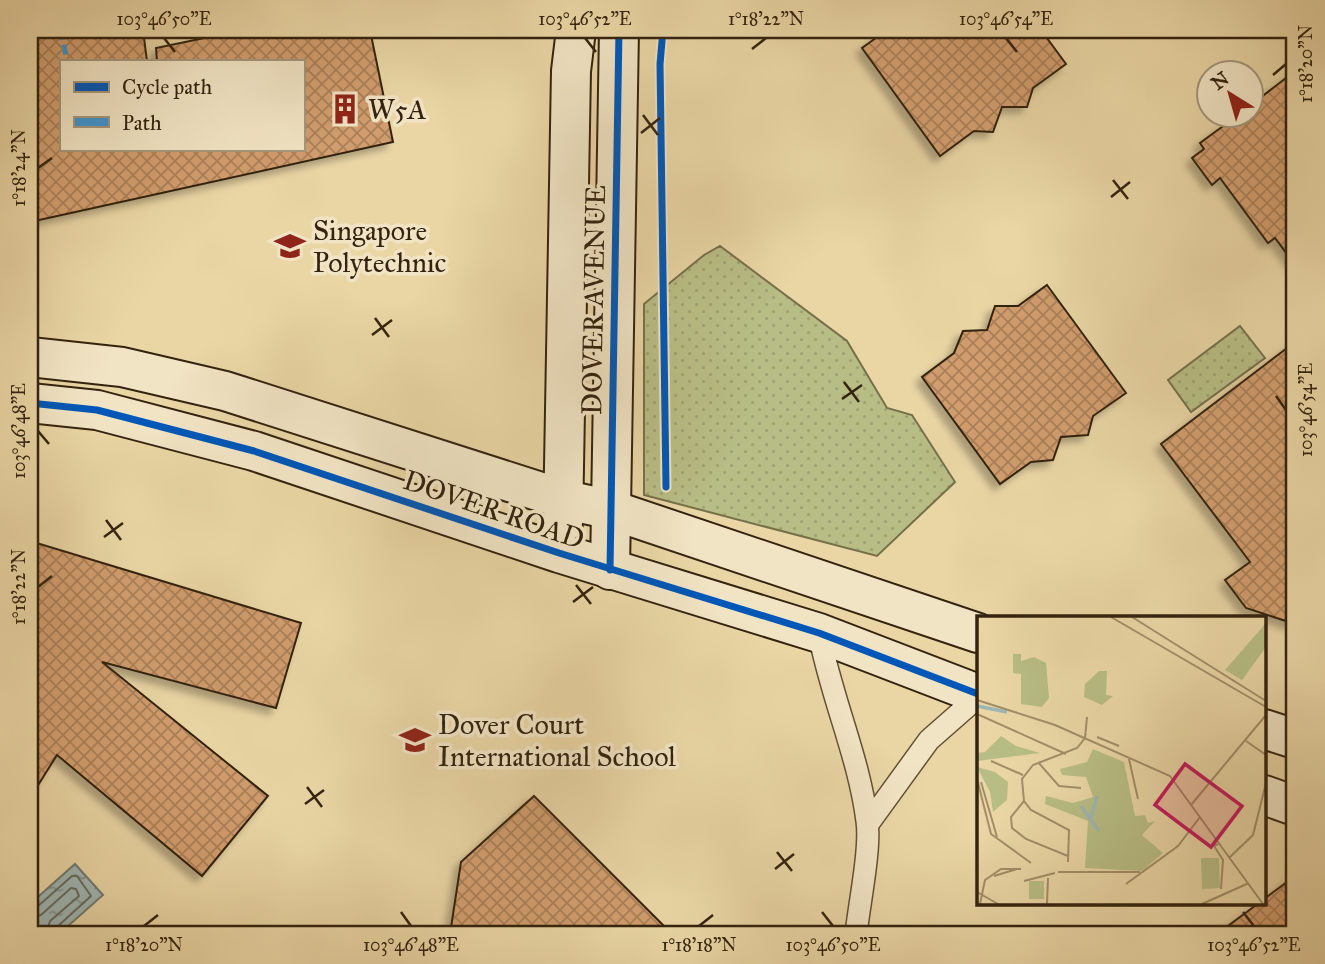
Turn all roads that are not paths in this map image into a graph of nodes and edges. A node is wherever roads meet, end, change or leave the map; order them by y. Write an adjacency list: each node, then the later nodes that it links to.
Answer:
1 (576, 30): 5 (street, DOVER AVENUE)
2 (619, 30): 6 (street, DOVER AVENUE)
3 (30, 357): 5 (street, DOVER ROAD)
4 (30, 403): 7 (street, DOVER ROAD)
5 (566, 500): 6 (street, DOVER ROAD); 7 (street, DOVER AVENUE)
6 (612, 510): 8 (street, DOVER AVENUE); 10 (street, DOVER ROAD)
7 (559, 553): 8 (street, DOVER ROAD)
8 (610, 570): 9 (street, DOVER ROAD)
9 (819, 633): 11 (street, DOVER ROAD); 17 (lane)
10 (977, 633)
11 (977, 695)
12 (977, 696): 17 (lane)
13 (1266, 730): 14 (street)
14 (1295, 739)
15 (1266, 795): 16 (street)
16 (1295, 806)
17 (868, 824): 18 (lane)
18 (856, 934)

